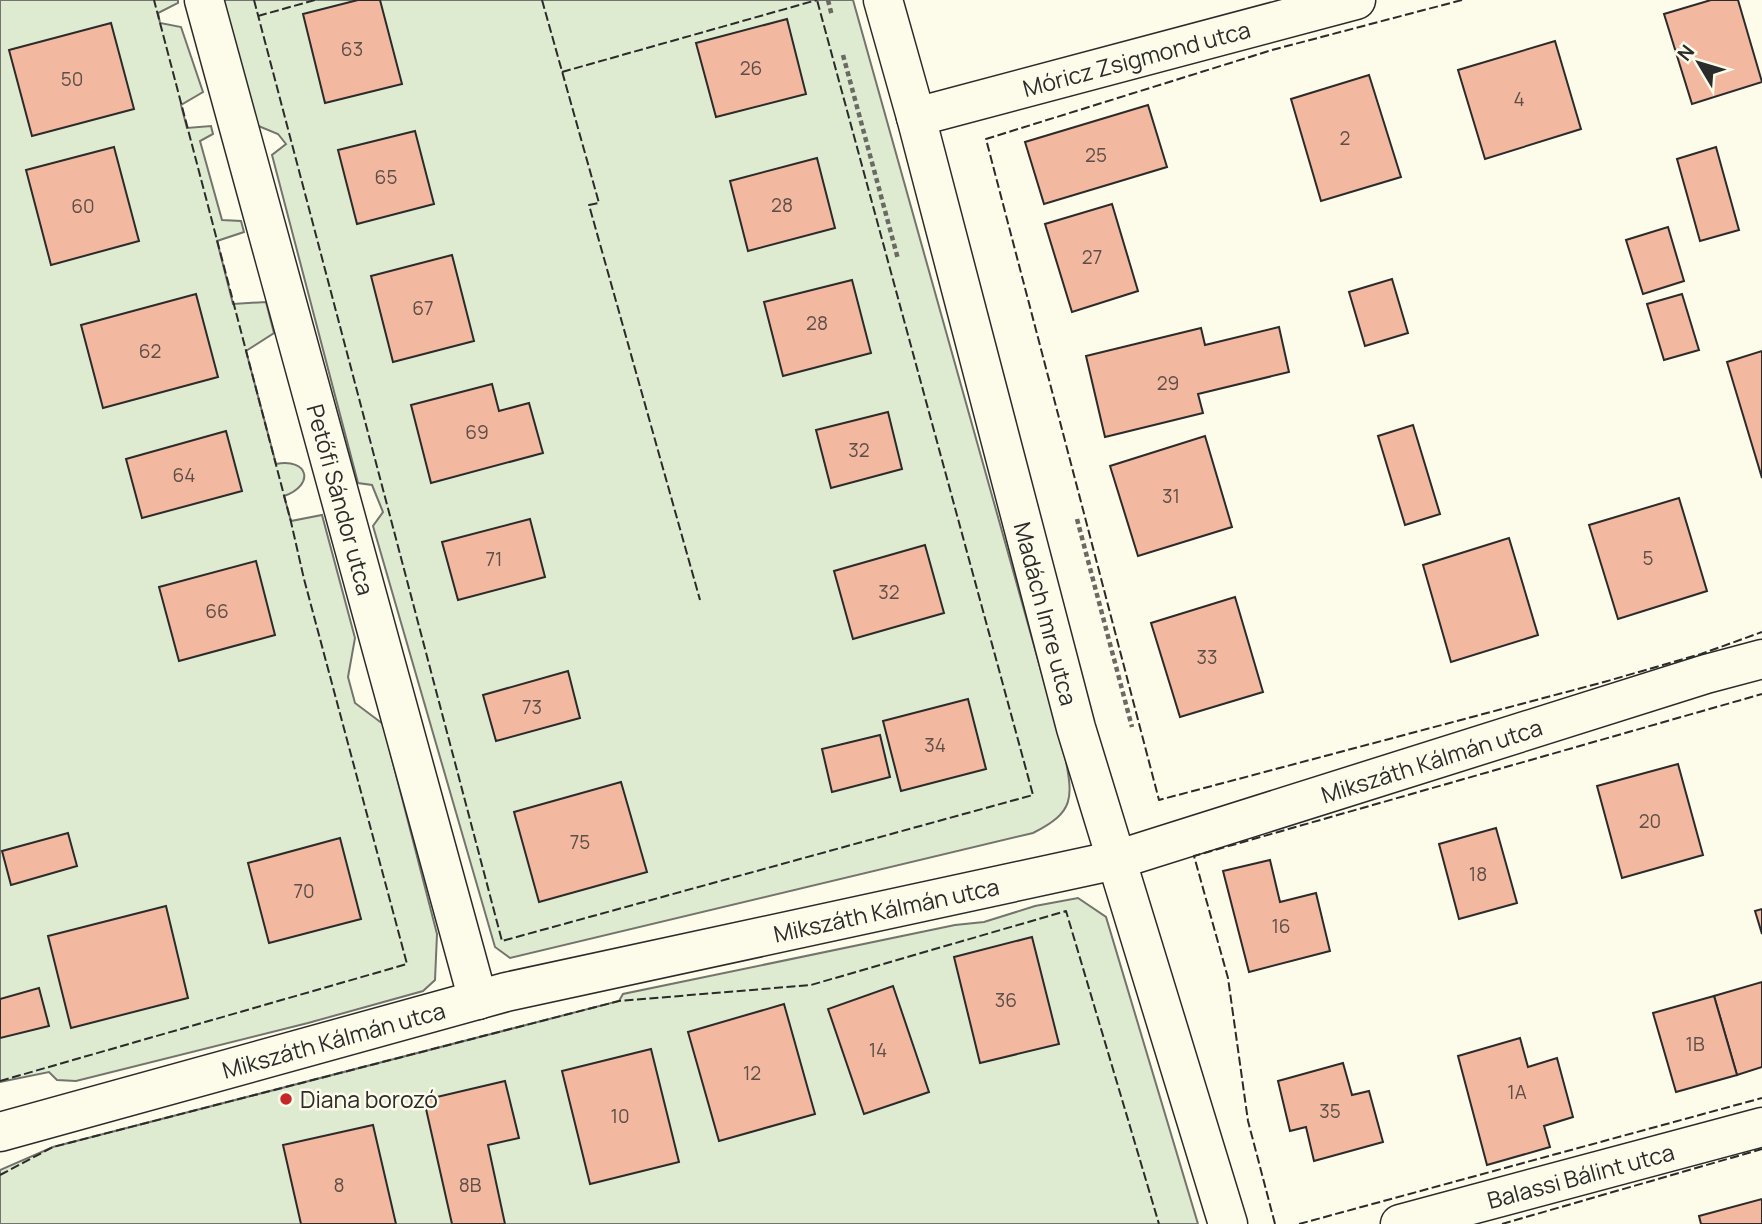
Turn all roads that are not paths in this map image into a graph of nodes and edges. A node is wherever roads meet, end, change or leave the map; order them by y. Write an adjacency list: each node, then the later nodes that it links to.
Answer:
1 (204, 0): 7 (street, Petőfi Sándor utca)
2 (883, 0): 4 (street, Madách Imre utca)
3 (1356, 0): 4 (street, Móricz Zsigmond utca)
4 (916, 117): 6 (street, Madách Imre utca)
5 (1762, 659): 6 (street, Mikszáth Kálmán utca)
6 (1116, 860): 7 (street, Mikszáth Kálmán utca); 10 (street, Madách Imre utca)
7 (478, 1000): 9 (street, Mikszáth Kálmán utca)
8 (1762, 1127): 11 (street, Balassi Bálint utca)
9 (0, 1132)
10 (1228, 1224)
11 (1400, 1224)

